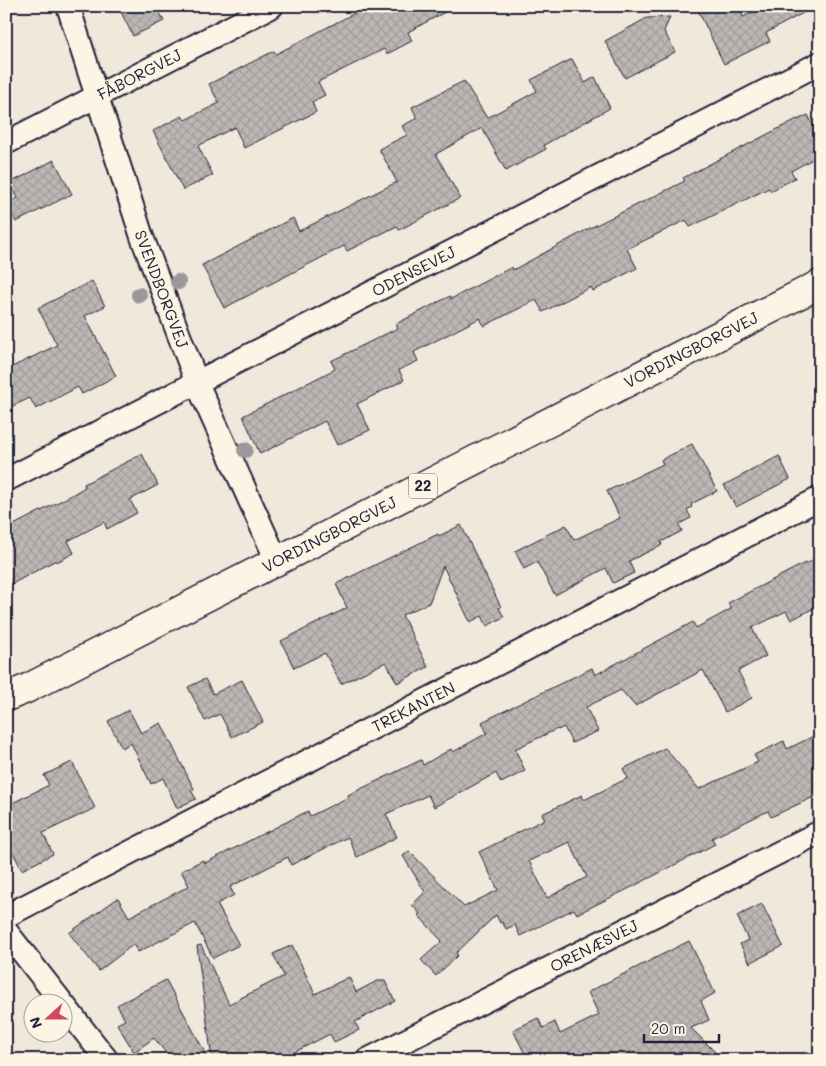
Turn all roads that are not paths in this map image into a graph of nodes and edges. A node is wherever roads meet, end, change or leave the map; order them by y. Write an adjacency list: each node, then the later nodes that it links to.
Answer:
1 (68, 6): 4 (street, SVENDBORGVEJ)
2 (272, 6): 4 (street, FÅBORGVEJ)
3 (820, 63): 7 (street, ODENSEVEJ)
4 (97, 96): 5 (street, FÅBORGVEJ); 7 (street, SVENDBORGVEJ)
5 (6, 143)
6 (820, 284): 10 (main road, VORDINGBORGVEJ / 22)
7 (197, 383): 8 (street, ODENSEVEJ); 10 (street, SVENDBORGVEJ)
8 (6, 480)
9 (820, 498): 13 (street, TREKANTEN)
10 (277, 561): 11 (main road, VORDINGBORGVEJ / 22)
11 (13, 696)
12 (820, 832): 16 (street, ORENÆSVEJ)
13 (6, 916)
14 (6, 931): 15 (street)
15 (107, 1060)
16 (367, 1060)

